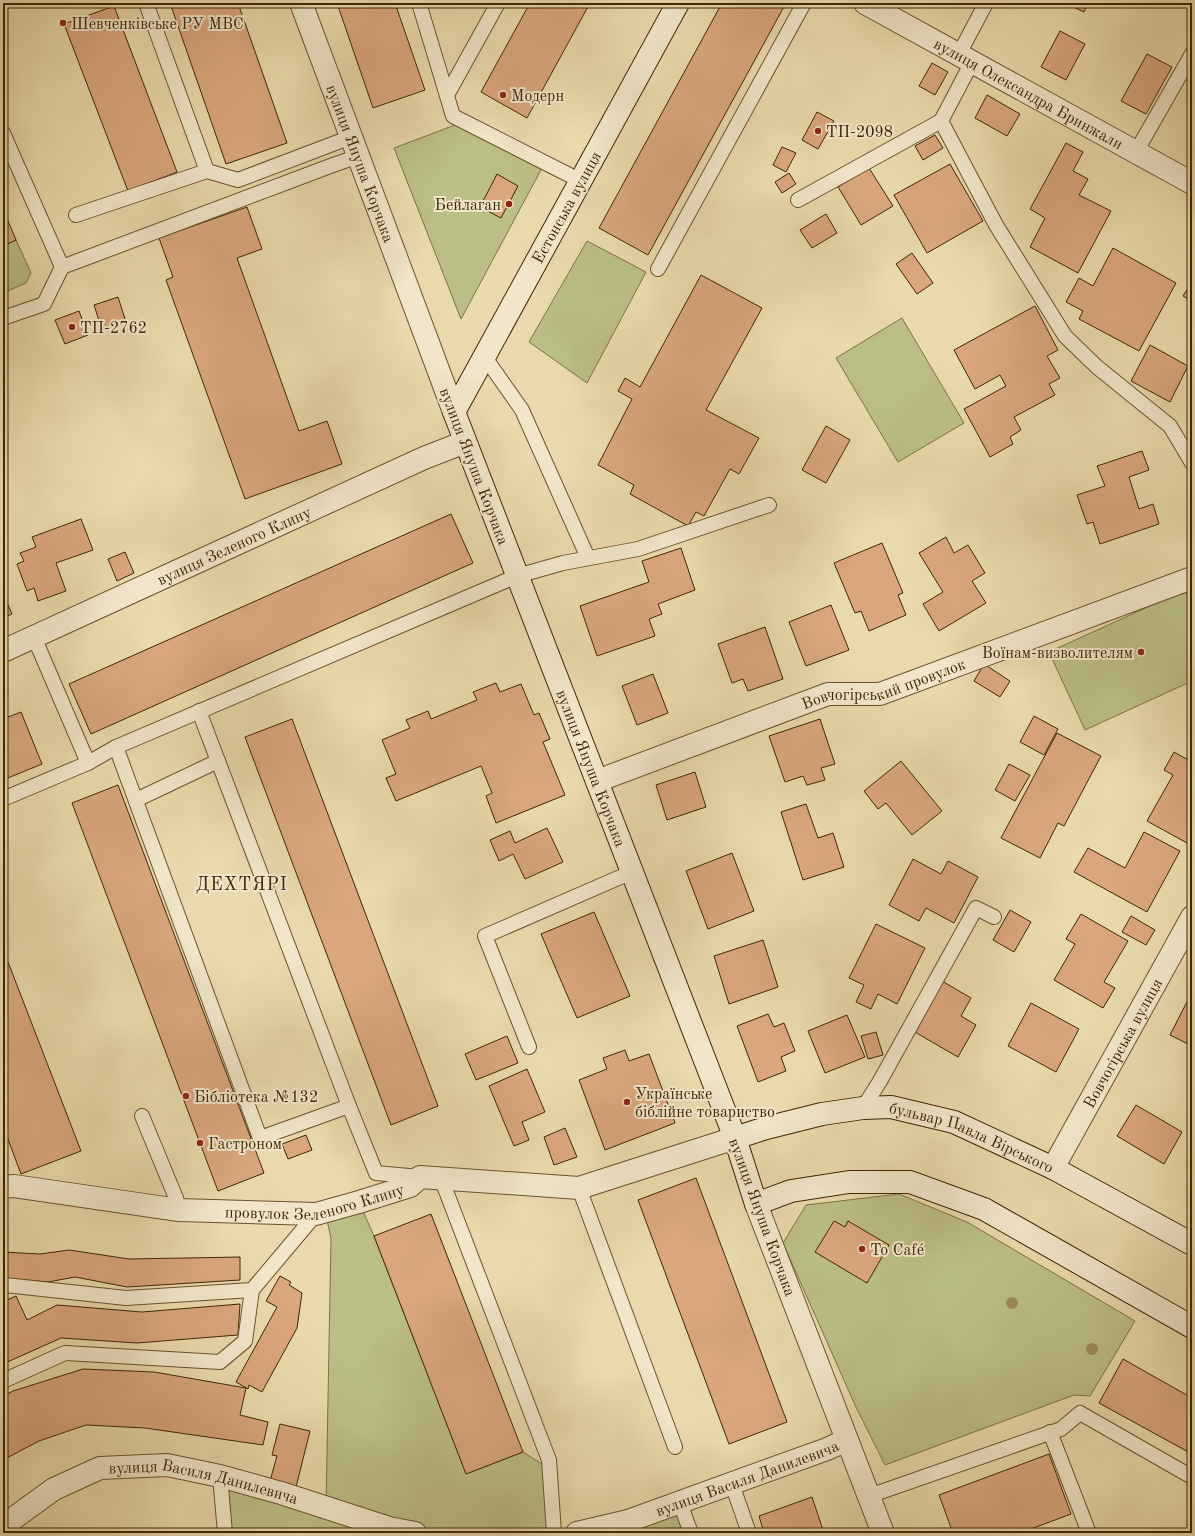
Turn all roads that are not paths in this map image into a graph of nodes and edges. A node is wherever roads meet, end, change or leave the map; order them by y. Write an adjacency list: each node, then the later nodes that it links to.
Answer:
1 (146, 3): 16 (lane)
2 (302, 3): 14 (street, вулиця Януша Корчака)
3 (419, 3): 11 (lane)
4 (498, 3): 11 (lane)
5 (678, 3): 17 (street, Естонська вулиця)
6 (804, 3): 22 (lane)
7 (866, 3): 10 (street, вулиця Олександра Бринжали)
8 (986, 3): 10 (lane)
9 (1192, 54): 15 (lane)
10 (966, 58): 12 (lane); 15 (street, вулиця Олександра Бринжали)
11 (447, 95): 17 (lane)
12 (941, 121): 19 (lane); 27 (lane)
13 (3, 134): 21 (lane)
14 (355, 147): 16 (lane); 21 (lane); 25 (street, вулиця Януша Корчака)
15 (1136, 152): 18 (street, вулиця Олександра Бринжали)
16 (207, 171): 20 (lane)
17 (581, 181): 24 (street, Естонська вулиця)
18 (1192, 183)
19 (798, 200)
20 (76, 215)
21 (62, 267): 23 (lane)
22 (658, 268)
23 (3, 318)
24 (484, 356): 25 (street, Естонська вулиця); 29 (lane)
25 (454, 412): 26 (street, вулиця Януша Корчака)
26 (465, 442): 30 (street, вулиця Януша Корчака); 32 (street, вулиця Зеленого Клину)
27 (1192, 463)
28 (769, 505): 29 (lane)
29 (588, 558): 30 (lane)
30 (517, 576): 34 (lane); 38 (street, вулиця Януша Корчака)
31 (1192, 578): 38 (street, Вовчогірський провулок)
32 (34, 637): 33 (street, вулиця Зеленого Клину); 37 (lane)
33 (3, 651)
34 (199, 711): 35 (lane); 36 (lane)
35 (116, 747): 37 (lane); 40 (lane)
36 (218, 761): 40 (lane); 45 (lane)
37 (88, 764): 39 (lane)
38 (597, 781): 41 (street, вулиця Януша Корчака)
39 (3, 800)
40 (136, 800): 45 (lane)
41 (632, 872): 44 (lane); 48 (street, вулиця Януша Корчака)
42 (994, 917): 46 (lane)
43 (1192, 917): 49 (street, Вовчогірська вулиця)
44 (529, 1047)
45 (349, 1106): 50 (lane)
46 (863, 1108): 48 (street, бульвар Павла Вірського); 49 (street, бульвар Павла Вірського)
47 (142, 1116): 54 (lane)
48 (735, 1138): 52 (street); 53 (street, вулиця Януша Корчака)
49 (1053, 1168): 56 (street, бульвар Павла Вірського)
50 (430, 1178): 52 (street); 55 (street, провулок Зеленого Клину); 72 (lane)
51 (3, 1187): 54 (street, провулок Зеленого Клину)
52 (579, 1188): 63 (lane)
53 (756, 1204): 59 (street); 62 (street, вулиця Януша Корчака)
54 (179, 1210): 55 (street, провулок Зеленого Клину)
55 (316, 1214): 58 (lane)
56 (1192, 1244)
57 (3, 1286): 58 (lane)
58 (252, 1290): 60 (lane)
59 (1192, 1327)
60 (3, 1381)
61 (1050, 1432): 65 (lane); 67 (lane); 77 (lane)
62 (847, 1440): 66 (street, вулиця Василя Данилевича); 67 (street, вулиця Януша Корчака)
63 (675, 1447)
64 (220, 1476): 69 (street, вулиця Василя Данилевича); 70 (lane); 71 (street, вулиця Василя Данилевича)
65 (1192, 1477)
66 (732, 1484): 68 (street, вулиця Василя Данилевича); 75 (lane)
67 (869, 1496): 76 (street, вулиця Януша Корчака)
68 (680, 1503): 73 (street, вулиця Василя Данилевича); 74 (lane)
69 (3, 1526)
70 (225, 1533)
71 (415, 1533)
72 (554, 1533)
73 (577, 1533)
74 (691, 1533)
75 (749, 1533)
76 (883, 1533)
77 (1089, 1533)

